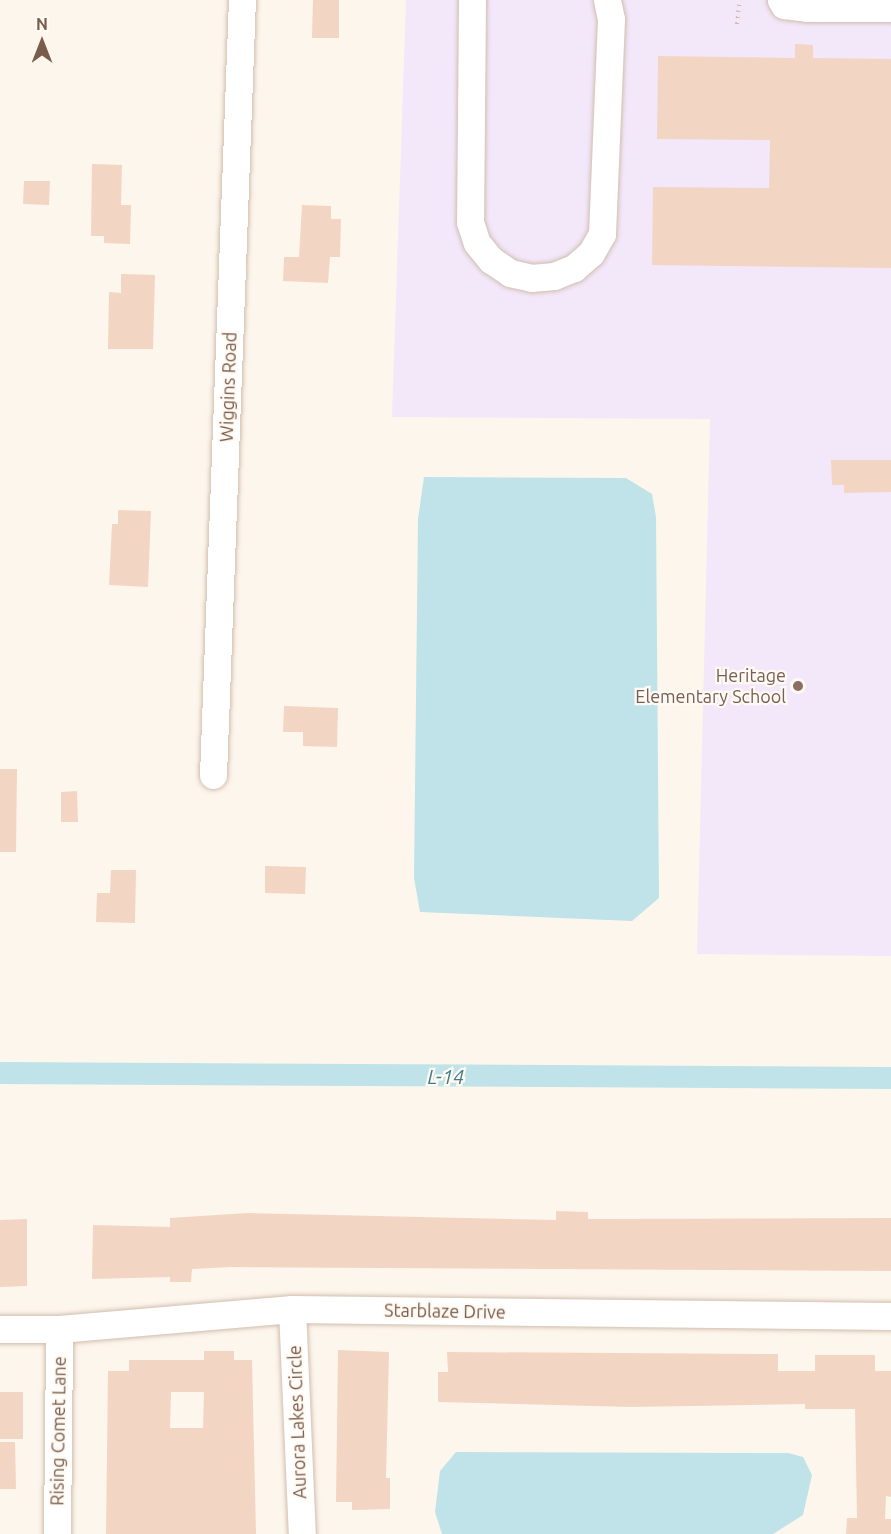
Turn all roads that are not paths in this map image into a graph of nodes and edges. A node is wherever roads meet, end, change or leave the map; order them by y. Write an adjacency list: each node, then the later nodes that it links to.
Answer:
1 (242, 0): 6 (street, Wiggins Road)
2 (607, 0): 4 (street)
3 (781, 0): 5 (street)
4 (471, 1)
5 (891, 8)
6 (213, 775)
7 (292, 1309): 8 (street, Starblaze Drive); 10 (street, Starblaze Drive); 12 (street, Aurora Lakes Circle)
8 (891, 1316)
9 (0, 1329): 10 (street, Starblaze Drive)
10 (59, 1329): 11 (street, Rising Comet Lane)
11 (57, 1534)
12 (302, 1534)

